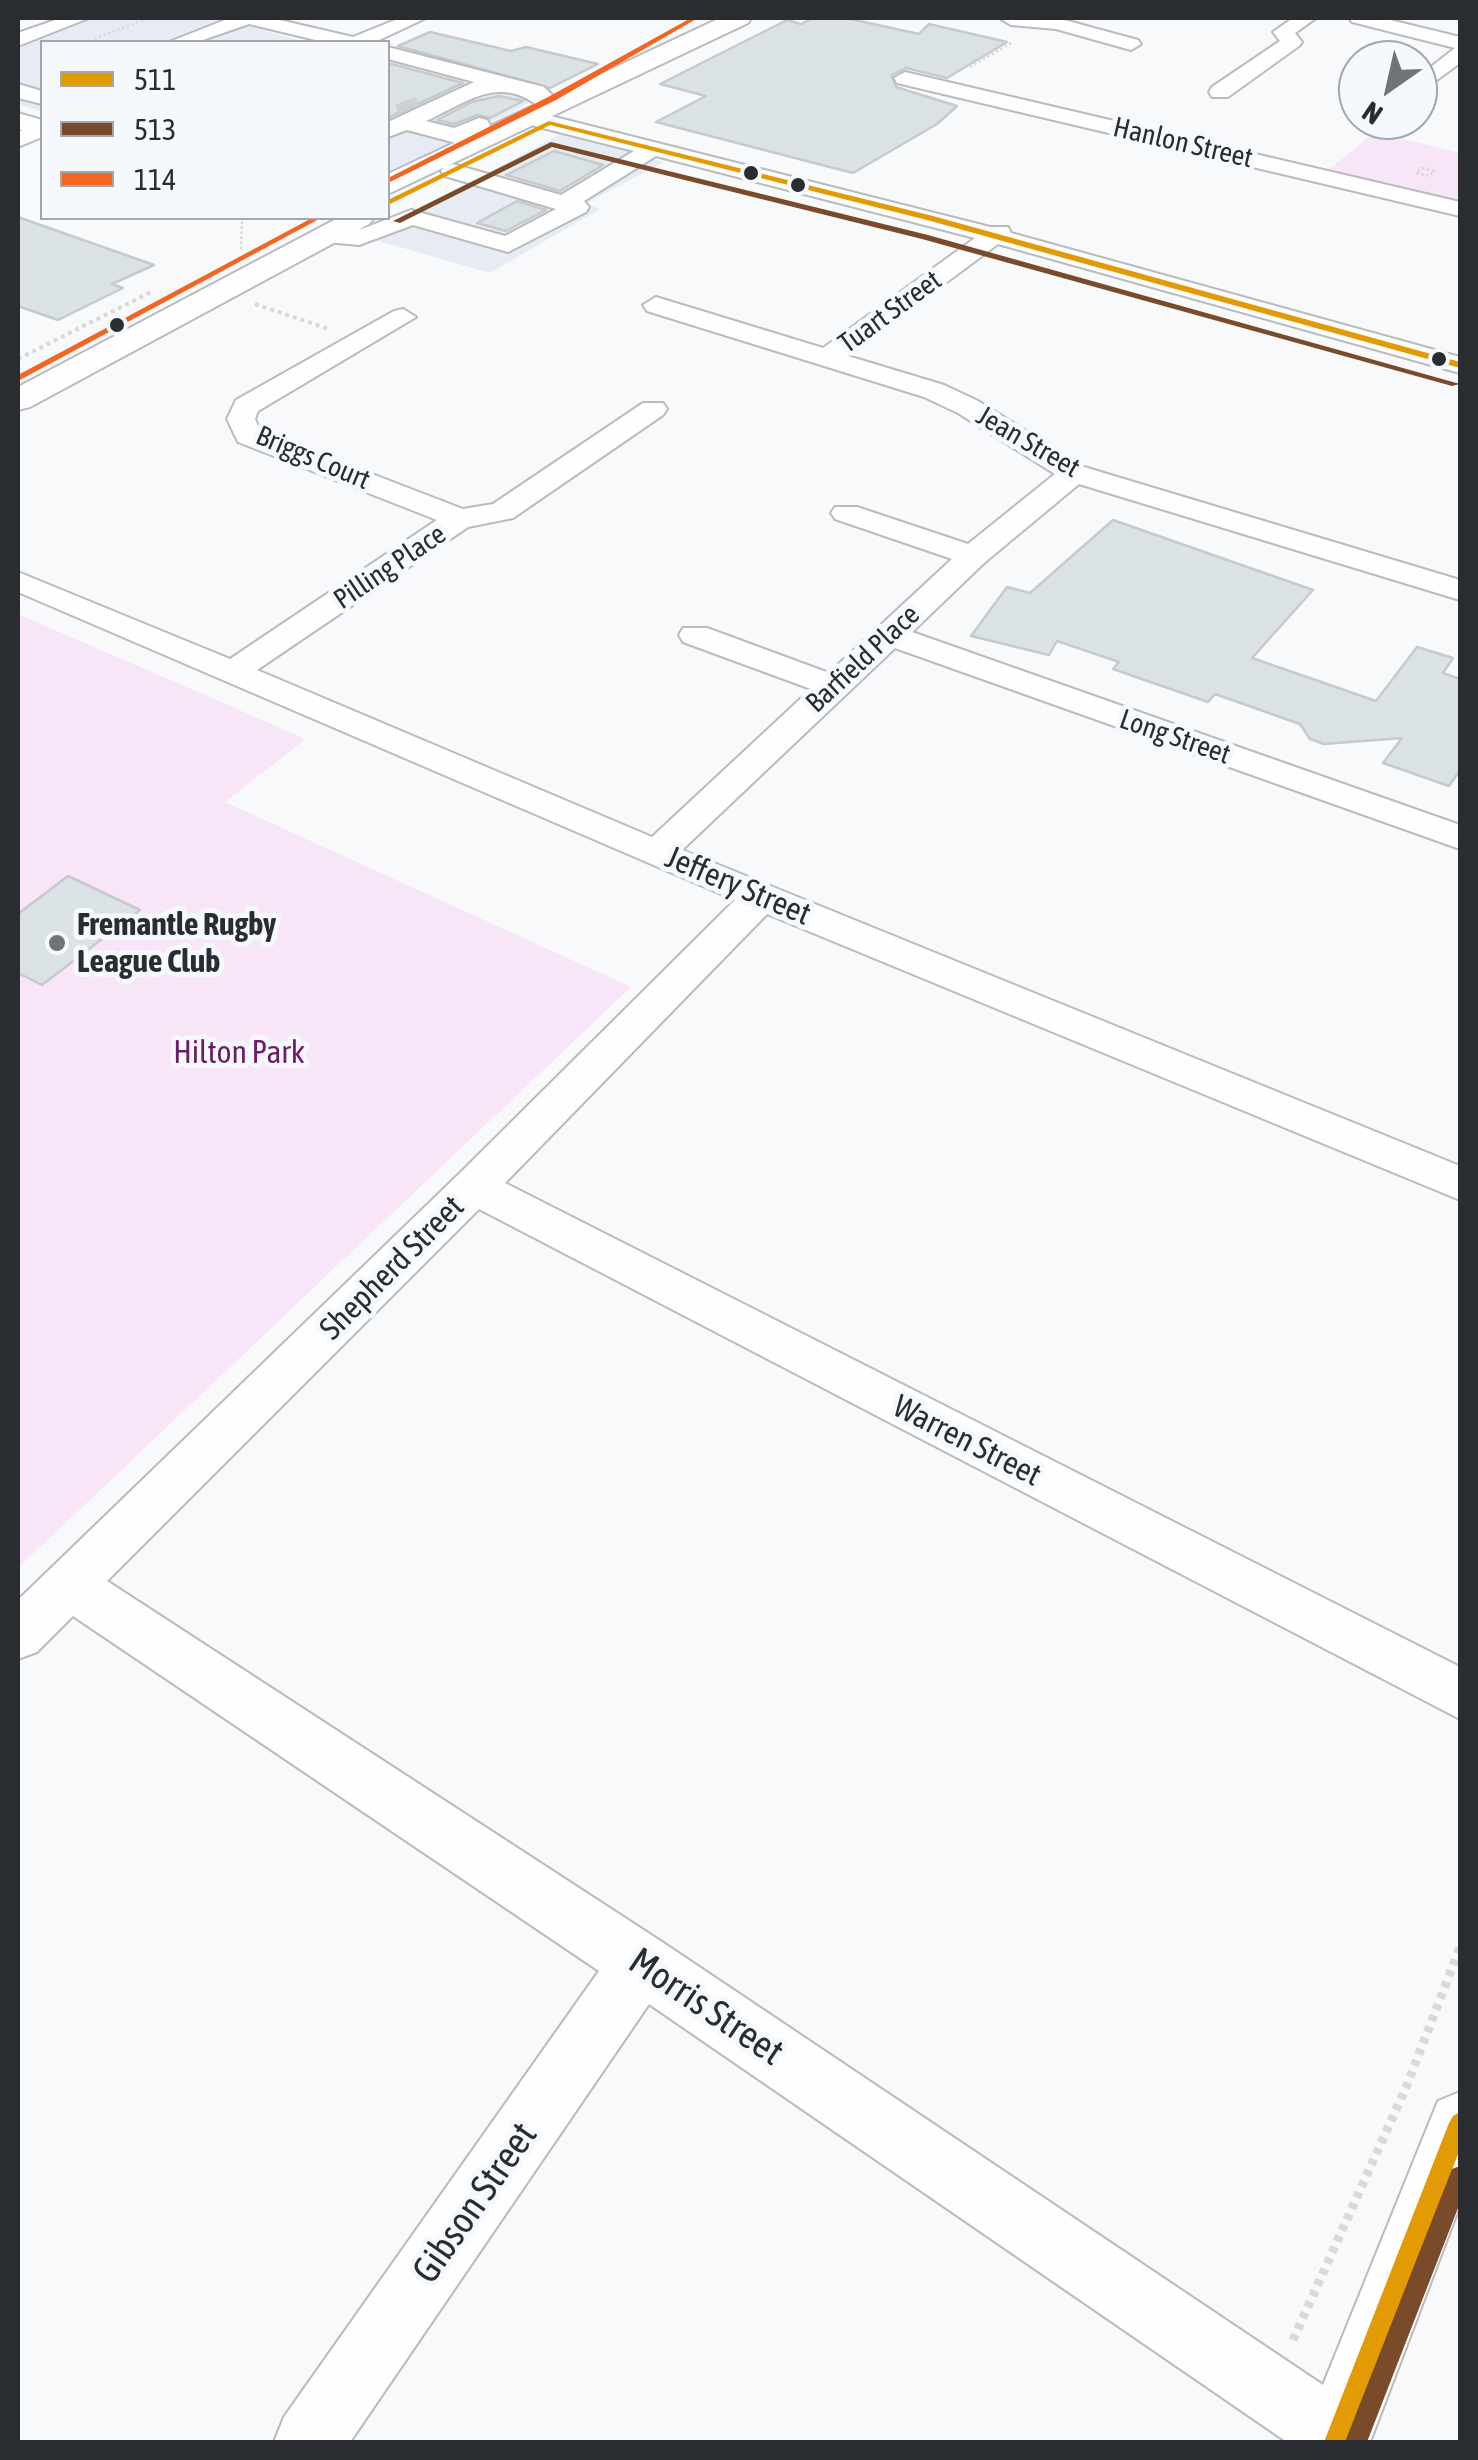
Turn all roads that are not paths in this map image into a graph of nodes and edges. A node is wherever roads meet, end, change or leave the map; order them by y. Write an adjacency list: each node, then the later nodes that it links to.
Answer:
1 (79, 18): 8 (street)
2 (248, 18): 9 (street); 10 (street); 11 (street)
3 (416, 18): 12 (street)
4 (738, 18): 17 (main road)
5 (1306, 18): 23 (street)
6 (1360, 18): 13 (street)
7 (1010, 19): 14 (street)
8 (18, 40)
9 (185, 40)
10 (198, 40)
11 (339, 40)
12 (364, 40)
13 (1460, 43)
14 (1131, 44)
15 (390, 52): 21 (street)
16 (1460, 53): 18 (street)
17 (664, 55): 22 (main road); 25 (main road)
18 (1438, 71)
19 (390, 76): 24 (street)
20 (905, 78): 32 (street, Hanlon Street)
21 (500, 80): 22 (street); 24 (street); 25 (street)
22 (596, 83): 25 (main road)
23 (1220, 92)
24 (461, 96): 26 (street); 28 (street)
25 (546, 114): 27 (street); 28 (main road); 35 (street)
26 (399, 123): 28 (street)
27 (652, 149): 31 (street); 35 (street)
28 (454, 153): 29 (main road); 30 (main road); 31 (street)
29 (390, 184)
30 (390, 198)
31 (563, 202): 33 (street)
32 (1460, 209)
33 (390, 219)
34 (357, 221): 41 (main road); 42 (main road)
35 (996, 234): 38 (street); 39 (street, Tuart Street); 40 (street)
36 (656, 305): 39 (street, Jean Street)
37 (403, 317): 46 (street, Briggs Court)
38 (1460, 354)
39 (830, 356): 44 (street, Jean Street)
40 (1460, 364)
41 (18, 378)
42 (18, 400)
43 (653, 409): 46 (street, Pilling Place)
44 (1074, 473): 47 (street, Barfield Place); 49 (street, Jean Street)
45 (846, 513): 47 (street)
46 (460, 519): 52 (street, Pilling Place)
47 (973, 556): 51 (street, Barfield Place)
48 (18, 581): 52 (street, Jeffery Street)
49 (1460, 590)
50 (695, 635): 53 (street)
51 (890, 635): 53 (street, Barfield Place); 54 (street, Long Street)
52 (230, 673): 55 (street, Jeffery Street)
53 (834, 686): 55 (street, Barfield Place)
54 (1460, 838)
55 (658, 852): 56 (street, Jeffery Street)
56 (761, 898): 57 (street, Jeffery Street); 58 (street, Shepherd Street)
57 (1460, 1184)
58 (474, 1187): 59 (street, Shepherd Street); 61 (street, Warren Street)
59 (70, 1585): 60 (street, Shepherd Street); 62 (street, Morris Street)
60 (18, 1635)
61 (1460, 1694)
62 (641, 1963): 64 (street, Morris Street); 65 (street, Gibson Street)
63 (1460, 2123): 64 (street)
64 (1336, 2439)
65 (309, 2442)

